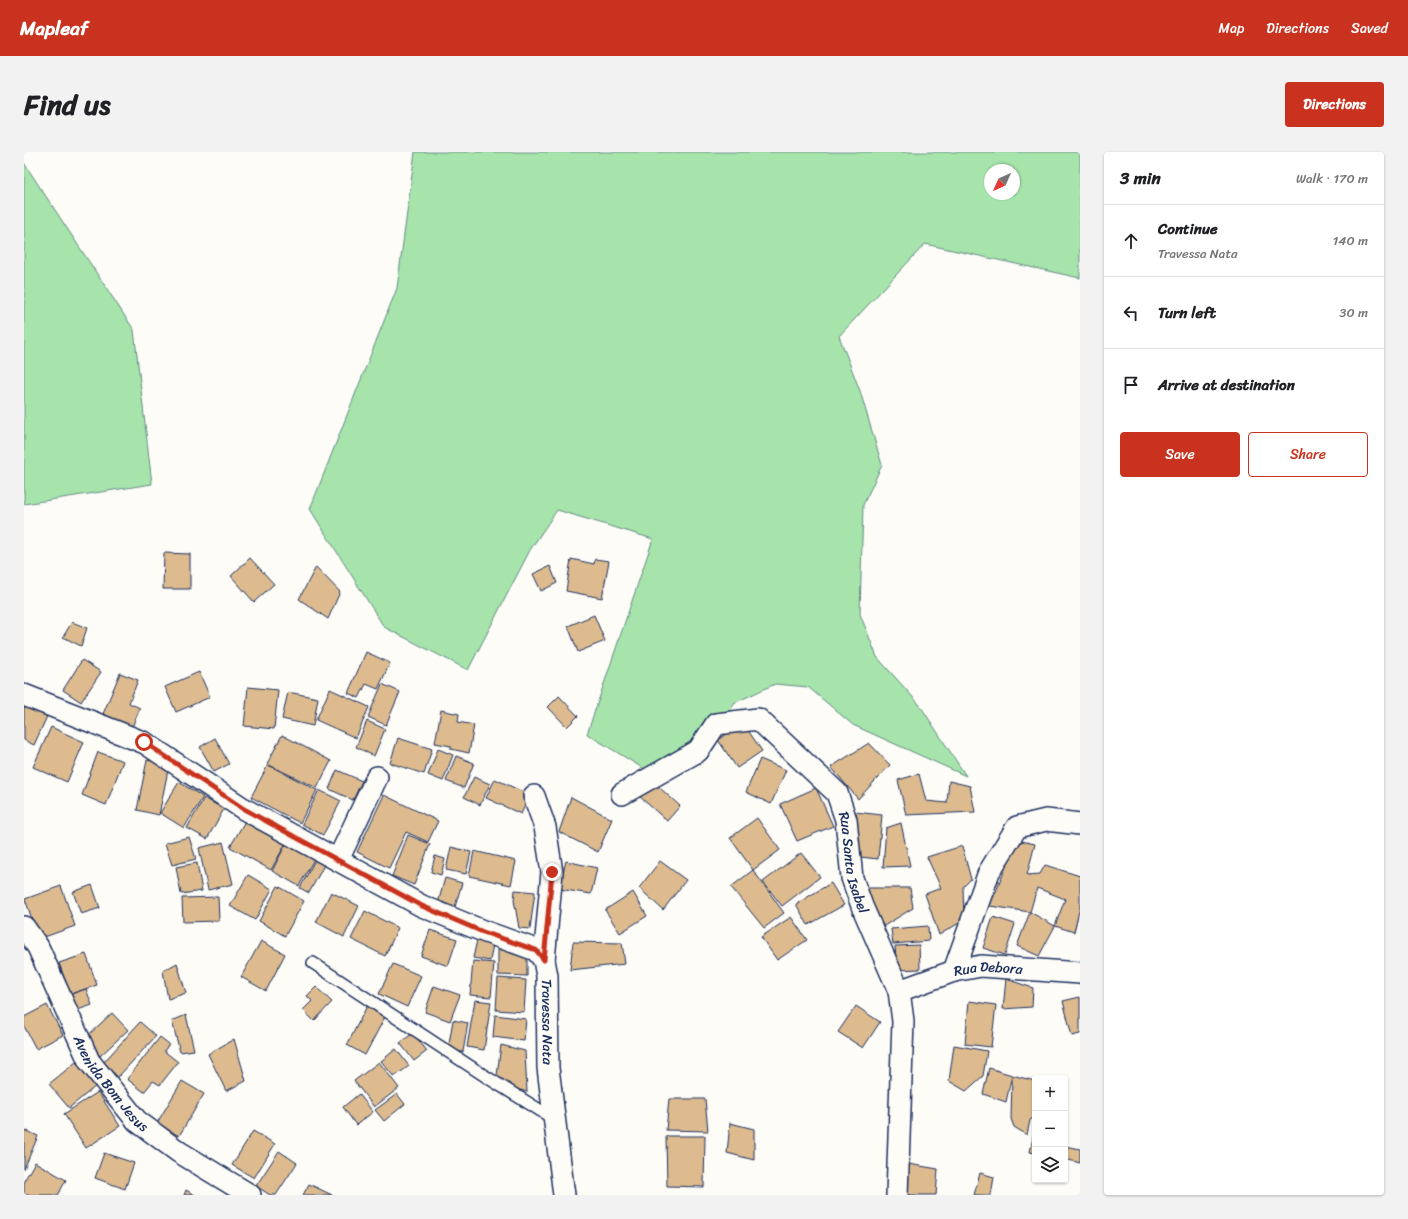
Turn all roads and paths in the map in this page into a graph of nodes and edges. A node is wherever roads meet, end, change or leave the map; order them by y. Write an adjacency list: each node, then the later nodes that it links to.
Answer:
1 (24, 695): 6 (street, Travessa Nata)
2 (377, 778): 6 (street)
3 (622, 794): 12 (street, Rua Santa Isabel)
4 (534, 796): 8 (street)
5 (1080, 824): 10 (street)
6 (338, 860): 8 (street, Travessa Nata)
7 (24, 926): 14 (street, Avenida Bom Jesus)
8 (544, 960): 13 (street, Travessa Nata)
9 (313, 964): 13 (lane)
10 (954, 971): 11 (street, Rua Debora); 12 (street, Rua Debora)
11 (1080, 973)
12 (899, 991): 16 (street, Rua Santa Isabel)
13 (554, 1119): 15 (street, Travessa Nata)
14 (250, 1195)
15 (564, 1195)
16 (898, 1195)

